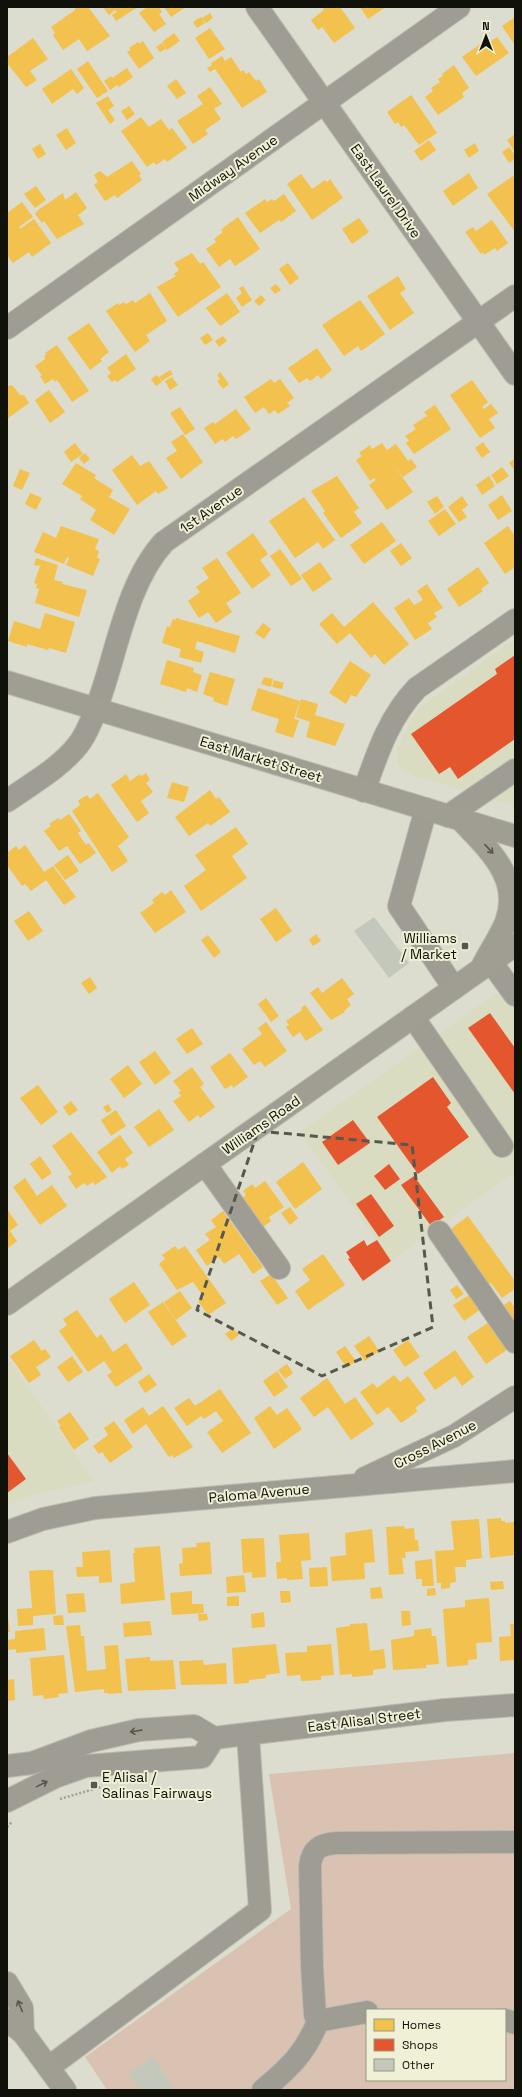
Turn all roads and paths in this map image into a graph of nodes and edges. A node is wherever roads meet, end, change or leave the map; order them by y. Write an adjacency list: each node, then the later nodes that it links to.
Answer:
1 (257, 7): 3 (street, East Laurel Drive)
2 (459, 7): 3 (street, Midway Avenue)
3 (324, 104): 5 (street, East Laurel Drive); 6 (street, Midway Avenue)
4 (515, 296): 5 (street, 1st Avenue)
5 (478, 322): 7 (street, East Laurel Drive); 10 (street, 1st Avenue)
6 (7, 328)
7 (515, 374)
8 (515, 620): 12 (street)
9 (7, 682): 10 (main road, East Market Street)
10 (96, 709): 12 (main road, East Market Street); 13 (street, 1st Avenue)
11 (515, 770): 15 (street)
12 (364, 791): 14 (main road, East Market Street)
13 (7, 801)
14 (426, 810): 15 (main road, East Market Street); 19 (street)
15 (455, 818): 16 (main road, East Market Street); 18 (main road, one-way to 18)
16 (515, 836)
17 (515, 945): 18 (main road, Williams Road)
18 (485, 966): 19 (main road, Williams Road); 20 (street)
19 (454, 988): 21 (main road, Williams Road)
20 (515, 995)
21 (413, 1017): 22 (street); 23 (main road, Williams Road)
22 (502, 1146)
23 (205, 1164): 25 (street); 26 (main road, Williams Road)
24 (439, 1232): 27 (street)
25 (279, 1268)
26 (7, 1304)
27 (515, 1342)
28 (515, 1397): 30 (street, Cross Avenue)
29 (515, 1471): 30 (street, Paloma Avenue)
30 (351, 1485): 31 (street, Paloma Avenue)
31 (7, 1532)
32 (515, 1705): 34 (street, East Alisal Street)
33 (164, 1728): 35 (street); 36 (street); 37 (street, one-way to 37)
34 (248, 1735): 35 (street, East Alisal Street); 47 (street)
35 (214, 1738): 36 (street)
36 (169, 1761): 40 (street, one-way to 36)
37 (7, 1766)
38 (106, 1786): 39 (path)
39 (54, 1800)
40 (10, 1811): 41 (path)
41 (7, 1827)
42 (515, 1842): 45 (street)
43 (7, 1983): 46 (main road, one-way to 43)
44 (366, 2012): 45 (street)
45 (318, 2021): 49 (street)
46 (15, 2026): 47 (main road)
47 (49, 2067): 48 (main road)
48 (65, 2090)
49 (263, 2090)

